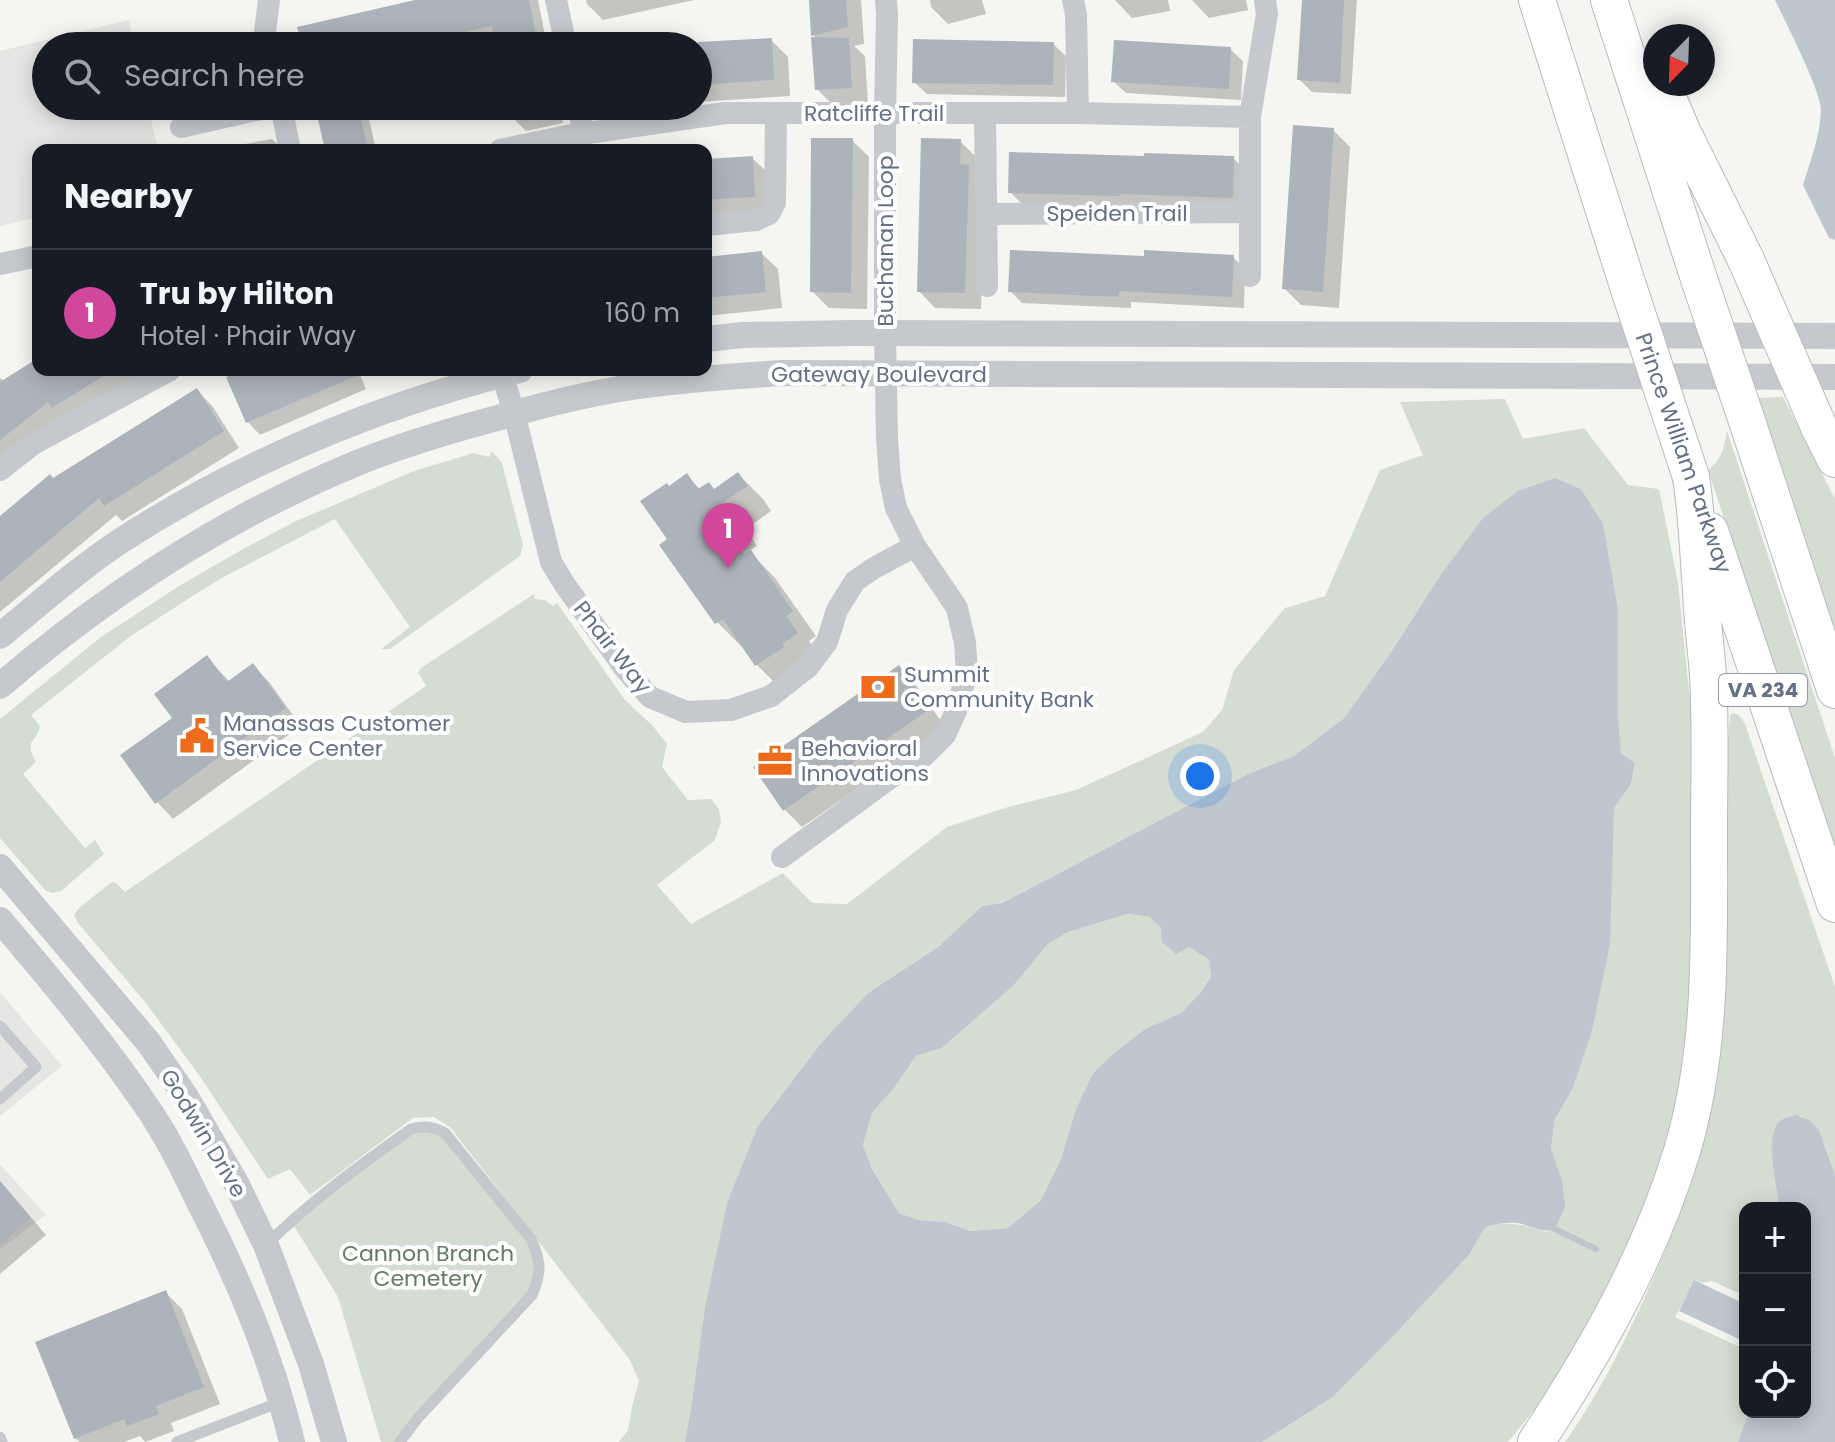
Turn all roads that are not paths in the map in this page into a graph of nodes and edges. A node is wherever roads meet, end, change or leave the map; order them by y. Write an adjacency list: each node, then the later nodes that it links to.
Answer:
1 (269, 0): 9 (street)
2 (556, 0): 10 (street)
3 (886, 0): 16 (street, Buchanan Loop)
4 (1073, 0): 14 (street)
5 (1265, 0): 18 (street)
6 (1537, 0): 45 (highway, Prince William Parkway / VA 234, bridge)
7 (1609, 0): 49 (highway, VA 234, bridge)
8 (1625, 0): 11 (highway)
9 (265, 32)
10 (563, 32)
11 (1643, 41)
12 (1667, 96): 43 (highway, bridge)
13 (985, 113): 14 (street, Ratcliffe Trail); 16 (street, Ratcliffe Trail); 28 (street)
14 (1078, 113): 18 (street, Ratcliffe Trail)
15 (776, 114): 16 (street, Ratcliffe Trail); 17 (street, Ratcliffe Trail); 29 (street)
16 (885, 114): 34 (street, Buchanan Loop)
17 (712, 115)
18 (1250, 117): 27 (street)
19 (212, 120): 23 (street)
20 (284, 120): 25 (street)
21 (581, 120): 24 (street)
22 (676, 120): 24 (street, Ratcliffe Trail)
23 (181, 127)
24 (584, 133): 26 (street, Ratcliffe Trail)
25 (289, 144)
26 (554, 144)
27 (1249, 212): 28 (street, Speiden Trail); 32 (street)
28 (986, 214): 33 (street)
29 (712, 224)
30 (32, 257): 31 (street)
31 (0, 264)
32 (1250, 276)
33 (987, 286)
34 (885, 333): 35 (street, Gateway Boulevard); 36 (street, Gateway Boulevard); 37 (street, Buchanan Loop)
35 (1835, 336)
36 (712, 338)
37 (887, 374): 41 (street, Gateway Boulevard); 42 (street, Gateway Boulevard); 46 (street, Buchanan Loop)
38 (159, 376): 44 (street)
39 (491, 376): 47 (street)
40 (508, 376): 42 (street)
41 (1835, 377)
42 (514, 413): 46 (street, Phair Way); 48 (street, Gateway Boulevard)
43 (1835, 459)
44 (0, 470)
45 (1691, 477): 52 (highway, Prince William Parkway / VA 234); 63 (highway)
46 (915, 546): 50 (street, Buchanan Loop)
47 (0, 636)
48 (0, 686)
49 (1835, 690)
50 (782, 857)
51 (0, 867): 56 (street, Godwin Drive)
52 (1835, 904)
53 (0, 920): 57 (street, Godwin Drive)
54 (0, 1026): 55 (lane)
55 (0, 1099)
56 (266, 1245): 57 (street); 61 (street, Godwin Drive); 62 (lane)
57 (231, 1264): 58 (street, Godwin Drive)
58 (281, 1401): 59 (lane); 60 (street, Godwin Drive)
59 (177, 1442)
60 (292, 1442)
61 (334, 1442)
62 (400, 1442)
63 (1536, 1442)

